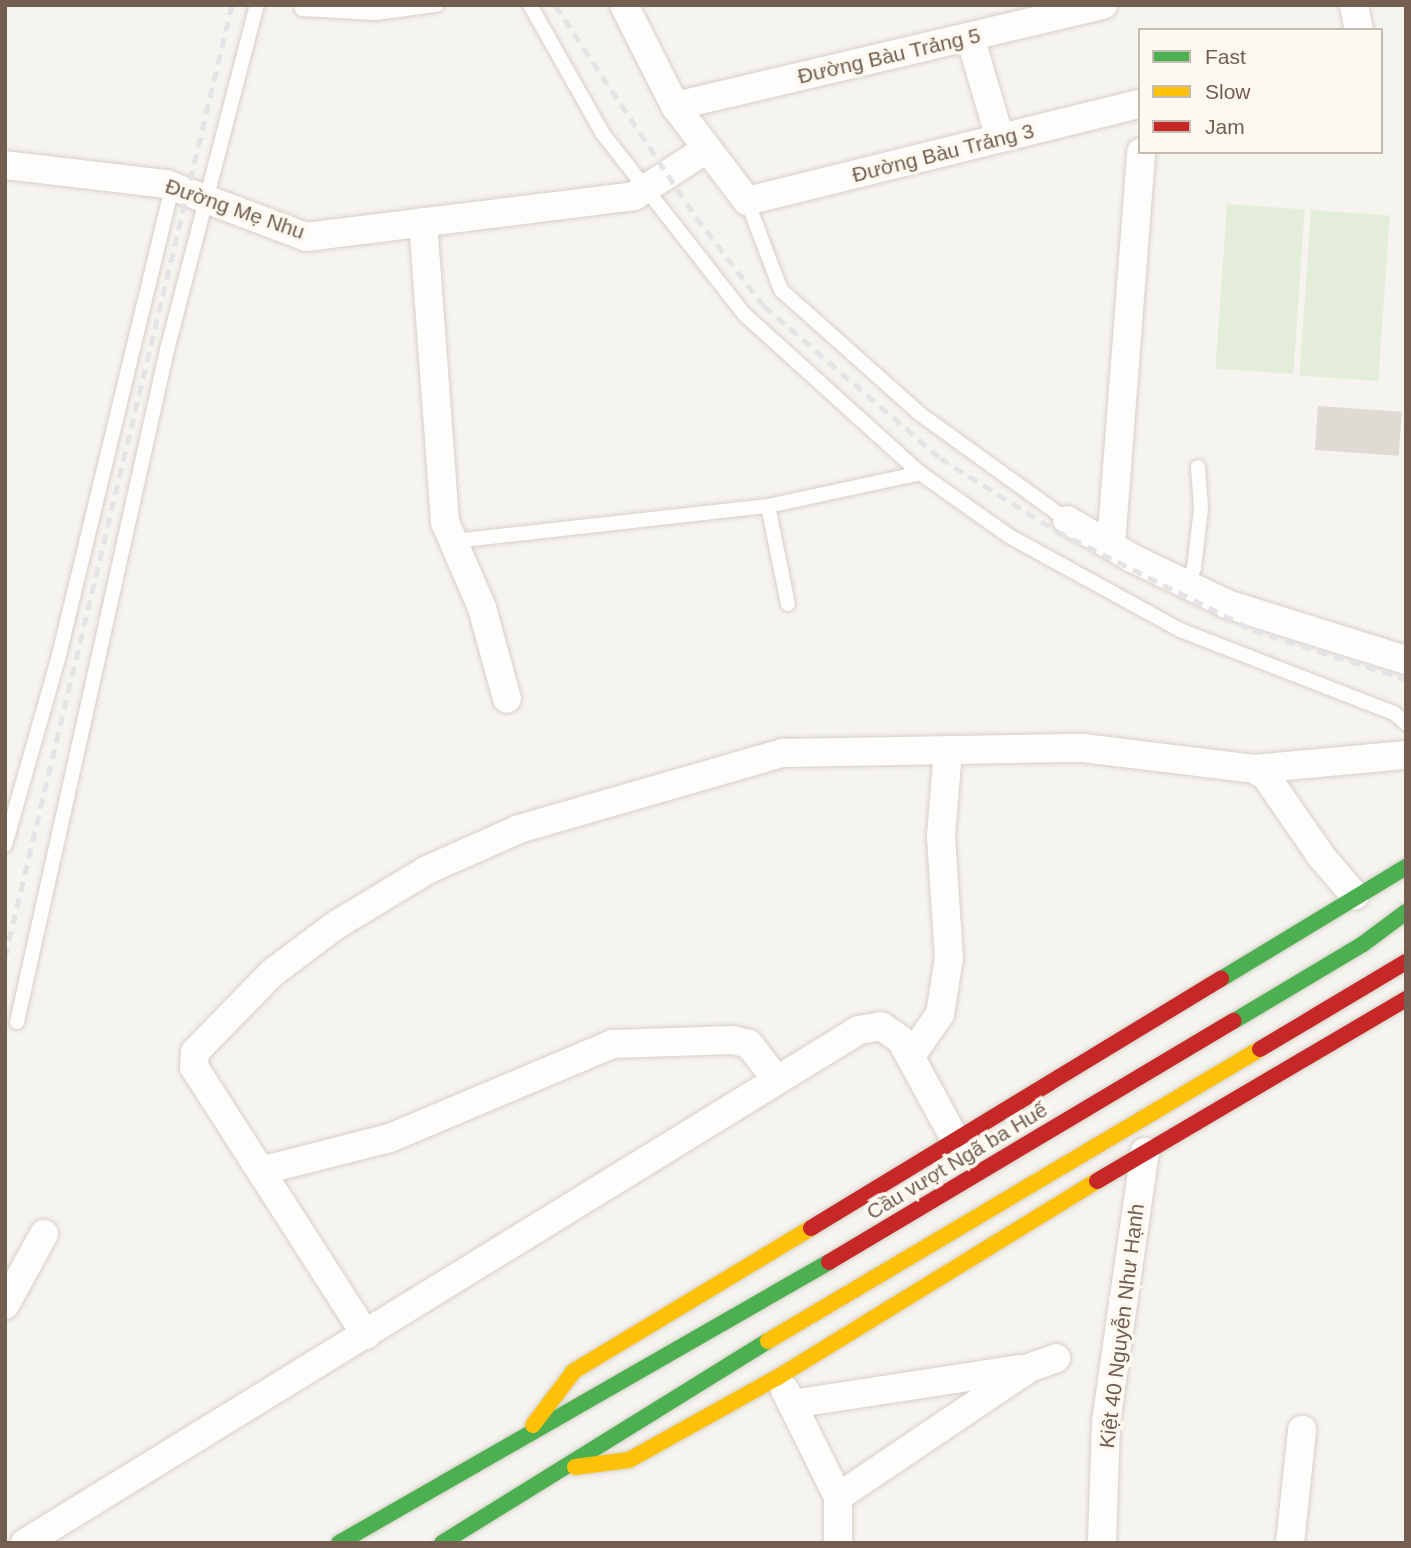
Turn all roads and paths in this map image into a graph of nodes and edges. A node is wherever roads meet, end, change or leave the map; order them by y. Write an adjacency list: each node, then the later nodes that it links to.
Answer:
1 (257, 5): 18 (lane)
2 (436, 5): 7 (lane)
3 (530, 5): 17 (lane)
4 (624, 5): 11 (street)
5 (1104, 5): 9 (street, Đường Bàu Trảng 5)
6 (1354, 5): 8 (street)
7 (302, 9)
8 (1359, 28)
9 (970, 37): 11 (street, Đường Bàu Trảng 5); 12 (street)
10 (1138, 104): 12 (street, Đường Bàu Trảng 3)
11 (675, 106): 13 (street)
12 (1000, 138): 19 (street, Đường Bàu Trảng 3)
13 (707, 149): 17 (street); 19 (street)
14 (1141, 154): 26 (street)
15 (5, 165): 16 (street, Đường Mẹ Nhu)
16 (172, 186): 18 (street, Đường Mẹ Nhu); 35 (lane)
17 (640, 192): 20 (street, Đường Mẹ Nhu); 22 (lane)
18 (210, 200): 20 (street, Đường Mẹ Nhu); 41 (lane)
19 (747, 201): 24 (lane)
20 (424, 222): 25 (street)
21 (1198, 467): 27 (lane)
22 (920, 473): 23 (lane); 31 (lane)
23 (768, 506): 25 (lane); 28 (lane)
24 (1068, 520): 26 (street)
25 (450, 532): 30 (street)
26 (1111, 545): 27 (street)
27 (1187, 585): 29 (street)
28 (789, 604)
29 (1406, 660)
30 (507, 699)
31 (1406, 723)
32 (948, 750): 34 (street); 42 (street); 46 (street)
33 (1406, 755): 34 (street)
34 (1254, 769): 37 (street)
35 (5, 845)
36 (1406, 867): 37 (main road)
37 (1355, 896): 44 (main road)
38 (1406, 912): 55 (main road, Cầu vượt Ngã ba Huế)
39 (1406, 962): 56 (main road)
40 (1406, 999): 45 (main road)
41 (17, 1022)
42 (911, 1056): 43 (street); 44 (street)
43 (776, 1079): 46 (street); 49 (street)
44 (955, 1139): 55 (main road)
45 (1145, 1152): 52 (main road); 62 (street, Kiệt 40 Nguyễn Như Hạnh)
46 (264, 1170): 49 (street)
47 (44, 1234): 48 (street)
48 (5, 1305)
49 (366, 1335): 58 (street)
50 (1056, 1358): 51 (street)
51 (1029, 1368): 53 (street); 57 (street)
52 (778, 1377): 53 (street); 56 (main road)
53 (792, 1404): 57 (street)
54 (1302, 1430): 63 (street)
55 (525, 1437): 59 (main road, Cầu vượt Ngã ba Huế)
56 (562, 1469): 60 (main road)
57 (838, 1497): 61 (street)
58 (25, 1543)
59 (340, 1543)
60 (442, 1543)
61 (838, 1543)
62 (1102, 1543)
63 (1290, 1543)

